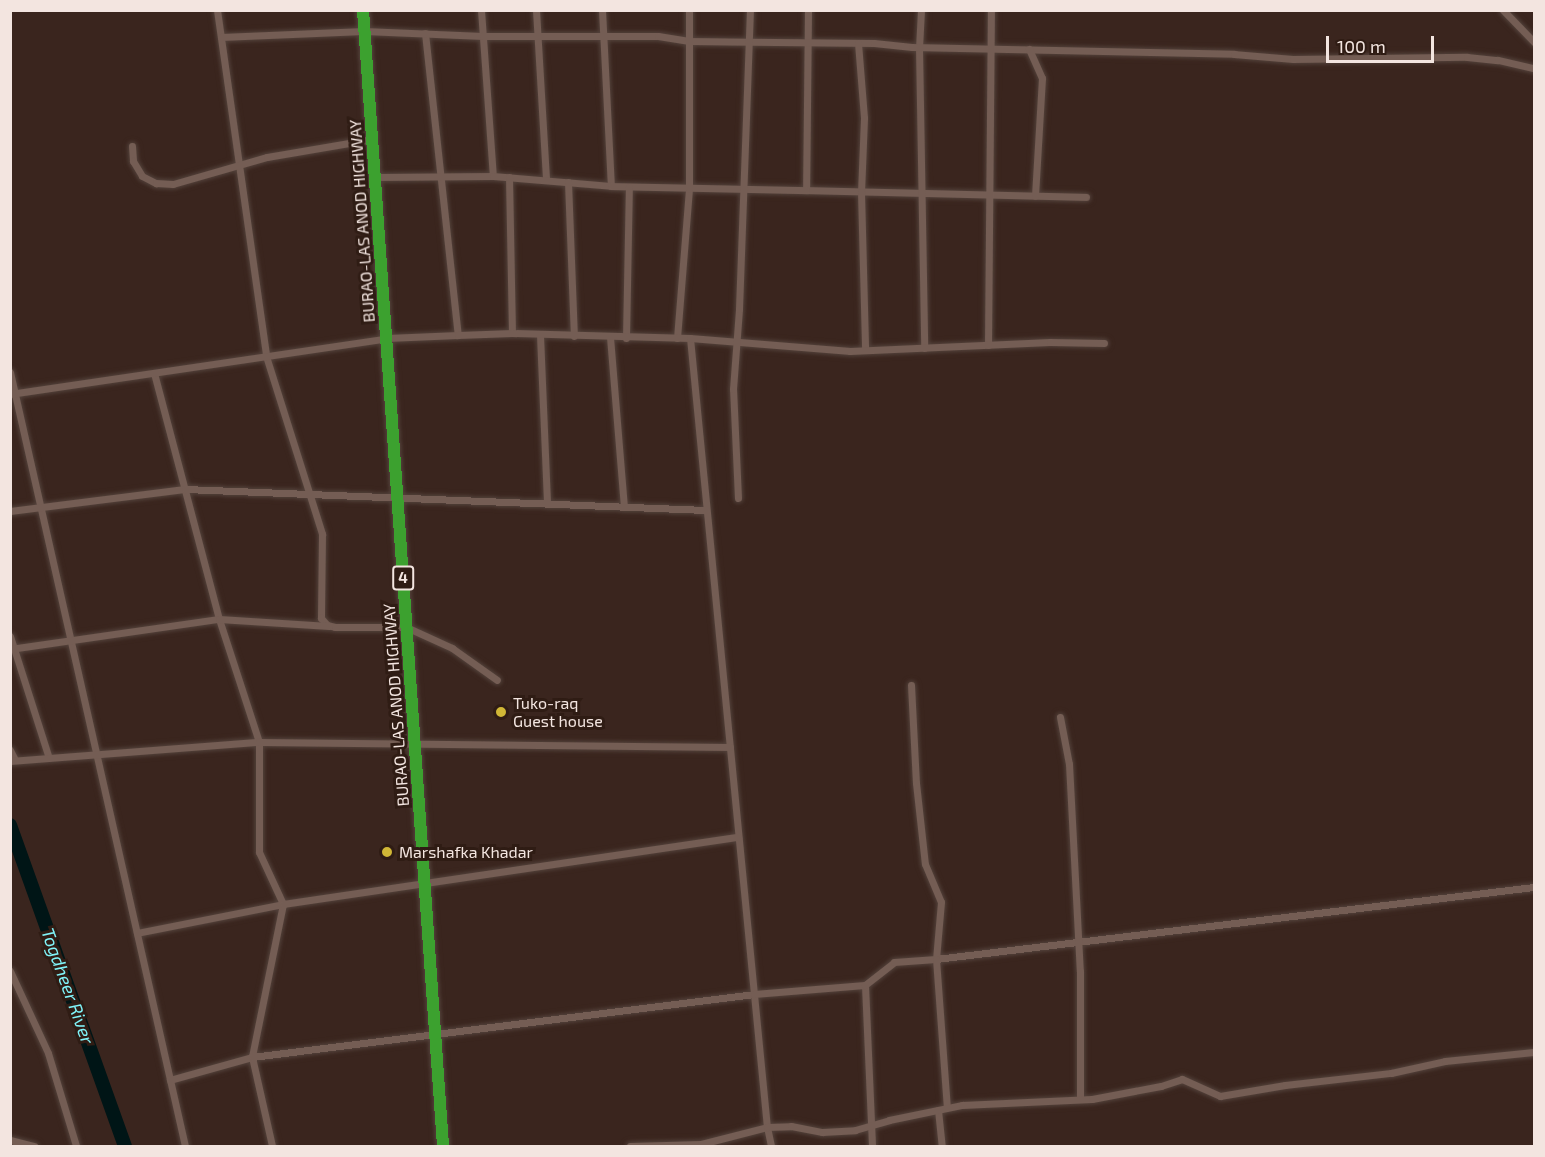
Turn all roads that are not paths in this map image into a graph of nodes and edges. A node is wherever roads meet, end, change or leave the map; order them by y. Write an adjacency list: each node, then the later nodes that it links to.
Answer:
1 (217, 10): 16 (street)
2 (363, 10): 12 (highway, BURAO-LAS ANOD HIGHWAY / 4)
3 (481, 10): 15 (street)
4 (536, 10): 14 (street)
5 (602, 10): 17 (street)
6 (689, 10): 18 (street)
7 (750, 10): 19 (street)
8 (808, 10): 21 (street)
9 (921, 10): 23 (street)
10 (991, 10): 24 (street)
11 (1503, 10): 20 (street)
12 (364, 32): 13 (street); 16 (street); 27 (highway, BURAO-LAS ANOD HIGHWAY / 4)
13 (425, 33): 15 (street); 32 (street)
14 (537, 35): 15 (street); 17 (street); 34 (street)
15 (483, 36): 30 (street)
16 (221, 37): 29 (street)
17 (603, 38): 18 (street); 36 (street)
18 (688, 41): 19 (street); 38 (street)
19 (750, 42): 21 (street); 39 (street)
20 (1534, 42)
21 (808, 43): 22 (street); 40 (street)
22 (858, 43): 23 (street); 41 (street)
23 (920, 47): 24 (street); 42 (street)
24 (991, 48): 25 (street); 43 (street)
25 (1029, 49): 26 (street); 44 (street)
26 (1534, 69)
27 (372, 139): 29 (street); 31 (highway, BURAO-LAS ANOD HIGHWAY / 4)
28 (132, 146): 29 (street)
29 (239, 164): 60 (street)
30 (493, 176): 32 (street); 33 (street)
31 (376, 177): 32 (street); 51 (highway, BURAO-LAS ANOD HIGHWAY / 4)
32 (439, 177): 47 (street)
33 (509, 177): 34 (street); 46 (street)
34 (546, 180): 35 (street)
35 (568, 182): 36 (street); 49 (street)
36 (611, 186): 37 (street)
37 (629, 187): 38 (street); 52 (street)
38 (689, 189): 39 (street); 53 (street)
39 (744, 190): 40 (street); 55 (street)
40 (806, 190): 41 (street)
41 (861, 192): 42 (street); 59 (street)
42 (922, 194): 43 (street); 58 (street)
43 (990, 195): 44 (street); 57 (street)
44 (1035, 196): 45 (street)
45 (1086, 197)
46 (512, 333): 47 (street); 48 (street)
47 (458, 335): 51 (street)
48 (540, 335): 49 (street); 68 (street)
49 (574, 336): 50 (street)
50 (610, 337): 52 (street); 70 (street)
51 (387, 338): 60 (street); 66 (highway, BURAO-LAS ANOD HIGHWAY / 4)
52 (626, 338): 53 (street)
53 (678, 338): 54 (street)
54 (690, 338): 55 (street); 71 (street)
55 (737, 342): 59 (street); 67 (street)
56 (1104, 343): 57 (street)
57 (988, 345): 58 (street)
58 (924, 348): 59 (street)
59 (865, 350)
60 (266, 356): 62 (street); 65 (street)
61 (10, 372): 63 (street)
62 (154, 373): 63 (street); 64 (street)
63 (13, 394): 69 (street)
64 (184, 489): 65 (street); 69 (street); 73 (street)
65 (309, 494): 66 (street); 74 (street)
66 (398, 498): 68 (street); 75 (highway, BURAO-LAS ANOD HIGHWAY / 4)
67 (738, 498)
68 (547, 503): 70 (street)
69 (41, 506): 72 (street); 77 (street)
70 (624, 506): 71 (street)
71 (706, 510): 84 (street)
72 (10, 511)
73 (219, 619): 74 (street); 77 (street); 82 (street)
74 (335, 627): 75 (street)
75 (406, 627): 79 (street); 83 (highway, BURAO-LAS ANOD HIGHWAY / 4)
76 (10, 636): 78 (street)
77 (71, 641): 78 (street); 86 (street)
78 (13, 649): 87 (street)
79 (496, 680)
80 (911, 686): 95 (street)
81 (1059, 717): 94 (street)
82 (259, 742): 83 (street); 86 (street); 92 (street)
83 (415, 744): 84 (street); 90 (highway, BURAO-LAS ANOD HIGHWAY / 4)
84 (730, 747): 89 (street)
85 (10, 750): 88 (street)
86 (97, 754): 87 (street); 93 (street)
87 (49, 758): 88 (street)
88 (13, 761)
89 (738, 837): 90 (street); 98 (street)
90 (426, 883): 92 (street); 99 (highway, BURAO-LAS ANOD HIGHWAY / 4)
91 (1534, 887): 94 (street)
92 (283, 904): 93 (street); 101 (street)
93 (137, 933): 102 (street)
94 (1077, 942): 95 (street); 103 (street)
95 (936, 959): 97 (street); 104 (street)
96 (10, 971): 110 (street)
97 (865, 985): 98 (street); 106 (street)
98 (754, 994): 99 (street); 107 (street)
99 (436, 1034): 101 (street); 113 (highway, BURAO-LAS ANOD HIGHWAY / 4)
100 (1534, 1052): 103 (street)
101 (252, 1057): 102 (street); 112 (street)
102 (170, 1080): 111 (street)
103 (1080, 1099): 104 (street)
104 (947, 1108): 105 (street)
105 (938, 1110): 106 (street); 117 (street)
106 (873, 1124): 107 (street); 116 (street)
107 (767, 1127): 114 (street); 115 (street)
108 (10, 1140): 109 (street)
109 (34, 1146)
110 (76, 1146)
111 (185, 1146)
112 (272, 1146)
113 (443, 1146)
114 (630, 1146)
115 (771, 1146)
116 (872, 1146)
117 (942, 1146)

